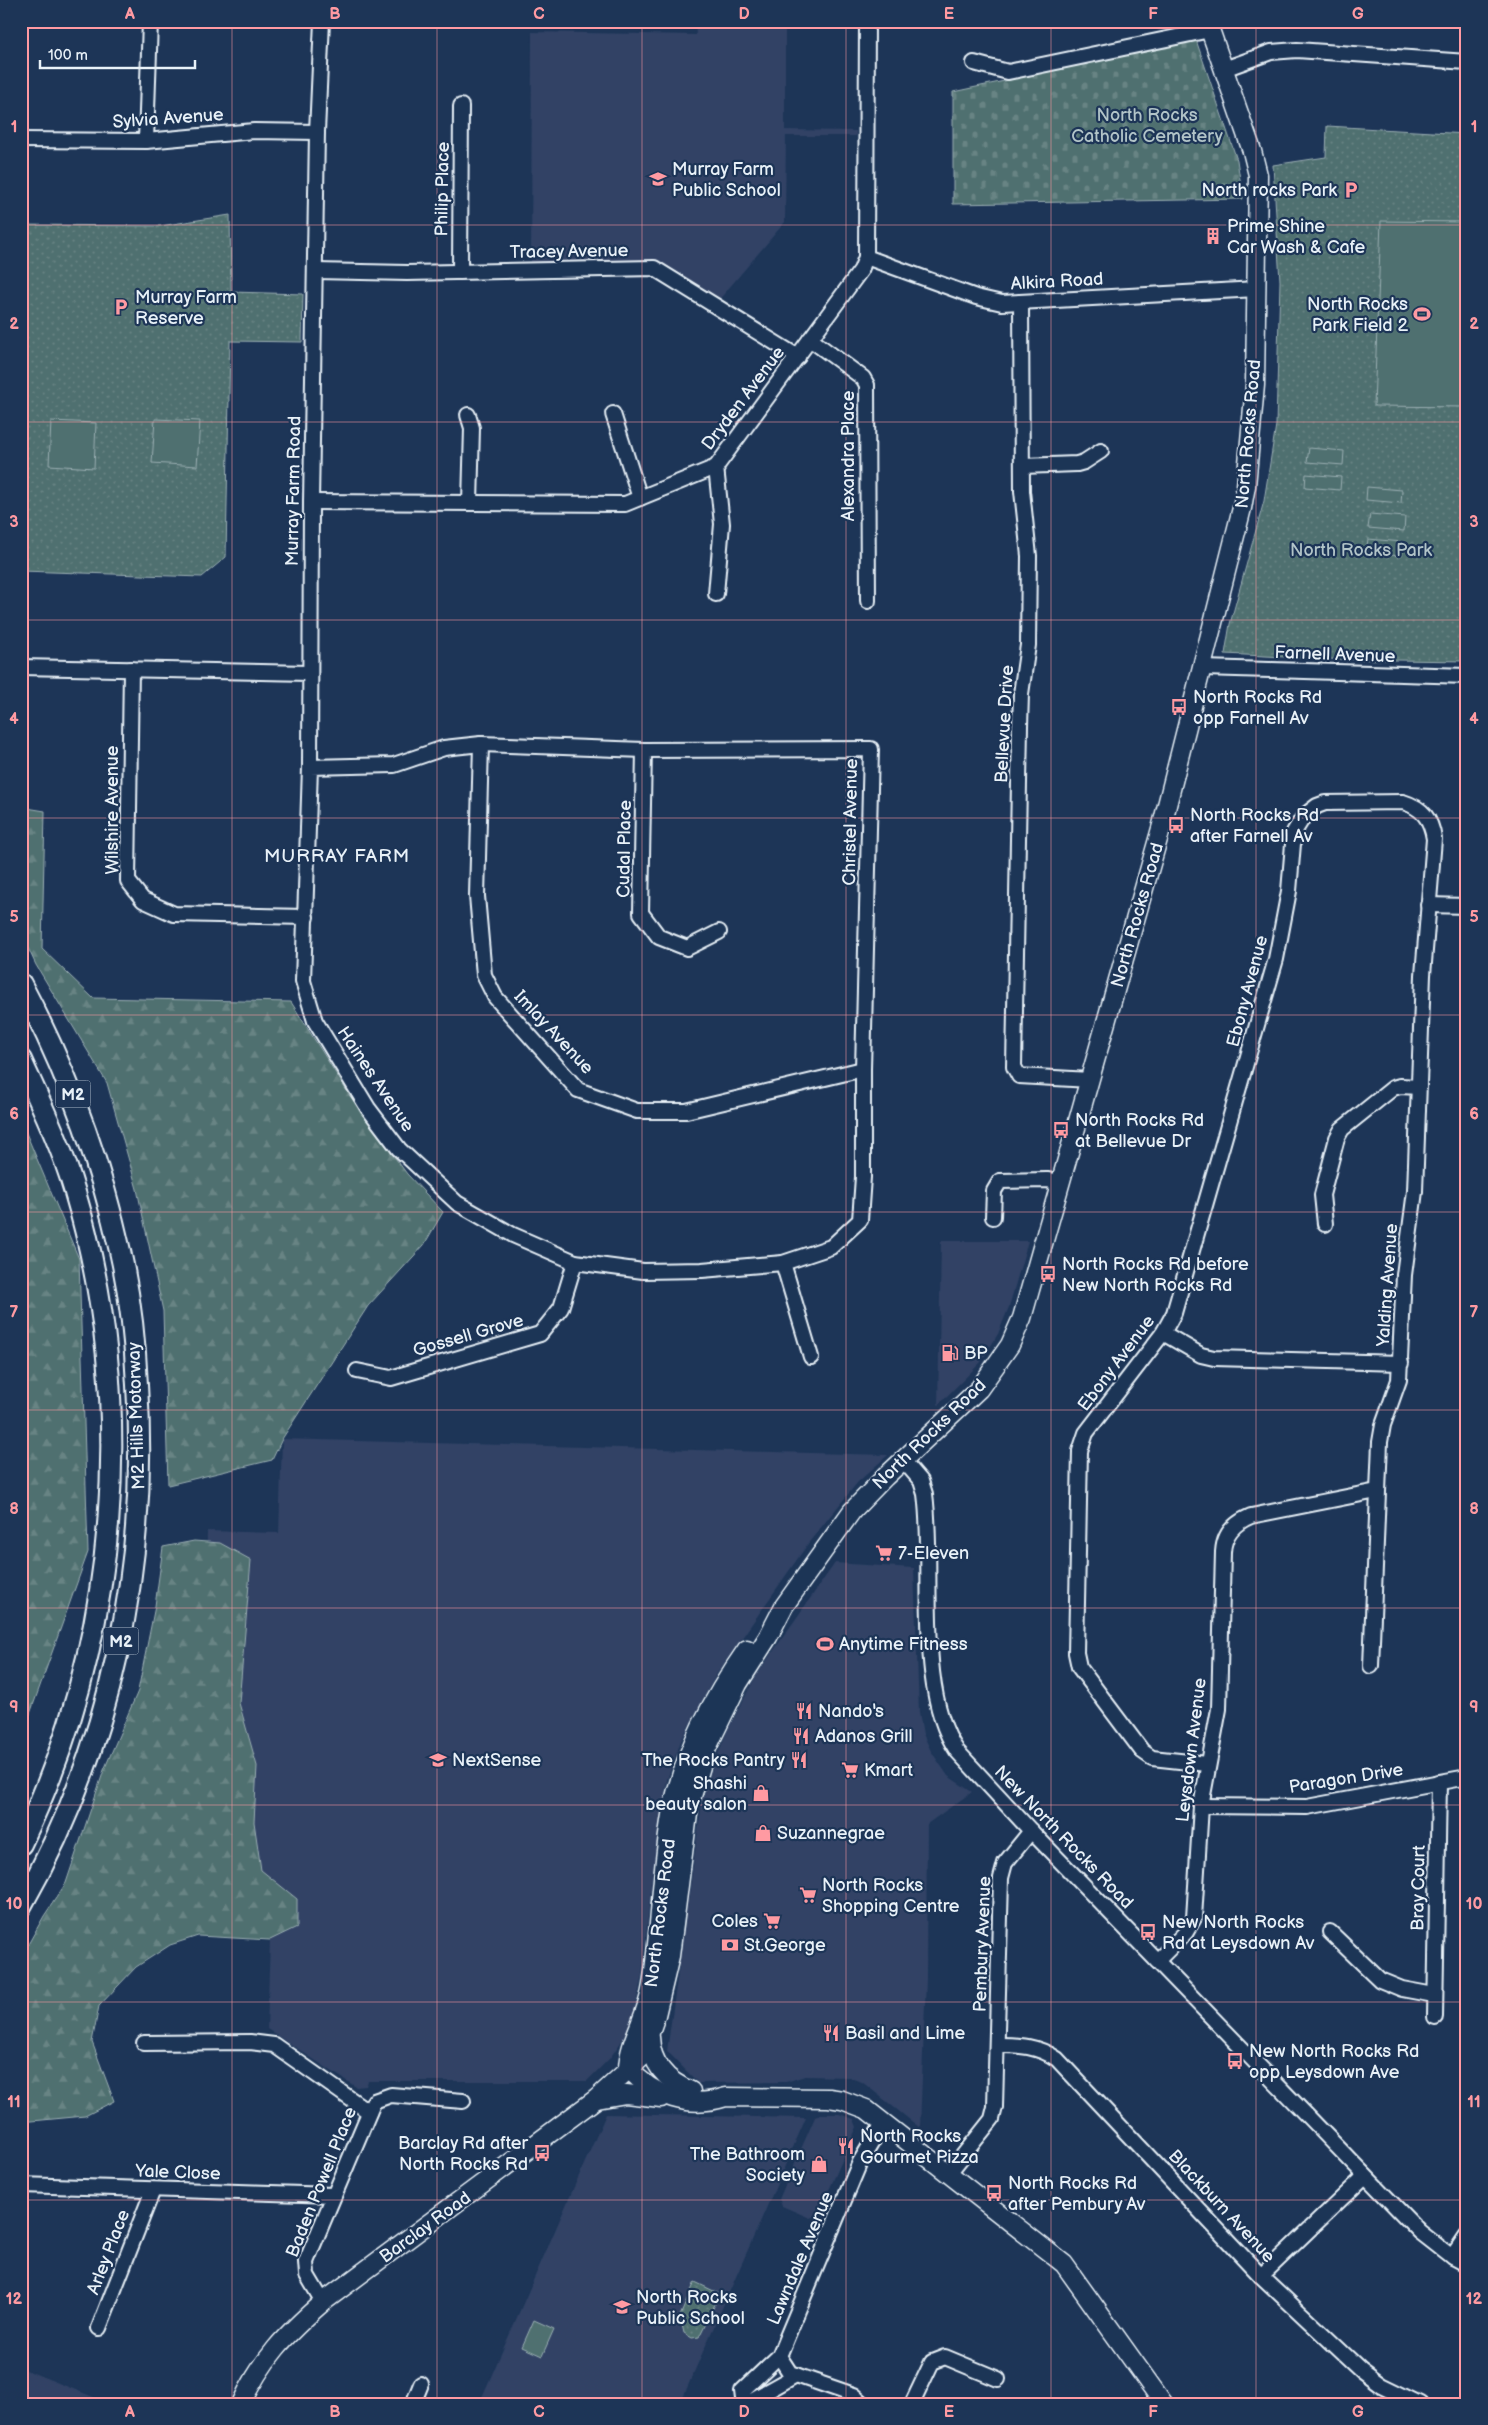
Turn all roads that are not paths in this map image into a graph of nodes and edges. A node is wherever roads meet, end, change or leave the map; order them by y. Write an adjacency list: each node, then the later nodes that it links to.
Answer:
1 (150, 21): 11 (street)
2 (322, 21): 9 (street, Murray Farm Road)
3 (867, 21): 12 (street, Dryden Avenue)
4 (1209, 26): 6 (street); 7 (main road, North Rocks Road)
5 (1467, 62): 7 (street)
6 (974, 63)
7 (1224, 69): 15 (main road, North Rocks Road)
8 (461, 106): 14 (street, Philip Place)
9 (317, 132): 11 (street, Sylvia Avenue); 13 (street, Murray Farm Road)
10 (21, 140): 11 (street, Sylvia Avenue)
11 (146, 141)
12 (866, 257): 16 (street, Alkira Road); 17 (street, Dryden Avenue)
13 (316, 271): 14 (street, Tracey Avenue); 25 (street, Murray Farm Road)
14 (460, 272): 18 (street, Tracey Avenue)
15 (1257, 289): 16 (street, Alkira Road); 30 (main road, North Rocks Road)
16 (1021, 303): 23 (street, Bellevue Drive)
17 (810, 339): 18 (street, Dryden Avenue); 28 (street, Alexandra Place)
18 (798, 357): 22 (street, Dryden Avenue)
19 (613, 414): 24 (street)
20 (468, 415): 26 (street)
21 (1101, 451): 23 (street)
22 (716, 466): 24 (street, Dryden Avenue); 27 (street)
23 (1022, 466): 44 (street, Bellevue Drive)
24 (640, 498): 26 (street, Dryden Avenue)
25 (311, 502): 26 (street, Dryden Avenue); 32 (street, Murray Farm Road)
26 (470, 503)
27 (716, 594)
28 (868, 601)
29 (21, 667): 31 (street)
30 (1203, 668): 33 (street, Farnell Avenue); 44 (main road, North Rocks Road)
31 (131, 669): 32 (street); 39 (street, Wilshire Avenue)
32 (309, 673): 36 (street, Haines Avenue)
33 (1467, 676)
34 (481, 744): 35 (street, Christel Avenue); 36 (street, Christel Avenue); 43 (street, Imlay Avenue)
35 (644, 750): 40 (street, Cudal Place); 43 (street, Christel Avenue)
36 (310, 767): 39 (street, Haines Avenue)
37 (1428, 905): 38 (street); 45 (street, Yalding Avenue); 51 (street, Ebony Avenue)
38 (1467, 906)
39 (306, 917): 49 (street, Haines Avenue)
40 (720, 932)
41 (21, 984): 65 (highway, M2 Hills Motorway / M2)
42 (21, 1060): 64 (highway, M2 Hills Motorway / M2)
43 (863, 1069): 50 (street, Christel Avenue)
44 (1090, 1080): 46 (main road, North Rocks Road)
45 (1419, 1087): 48 (street); 53 (street, Yalding Avenue)
46 (1060, 1182): 47 (street); 55 (main road, North Rocks Road)
47 (993, 1217)
48 (1325, 1224)
49 (575, 1262): 50 (street, Haines Avenue); 54 (street, Gossell Grove)
50 (783, 1263): 52 (street)
51 (1163, 1333): 53 (street); 59 (street, Ebony Avenue)
52 (811, 1357)
53 (1401, 1363): 56 (street, Yalding Avenue)
54 (357, 1371)
55 (903, 1460): 57 (main road, North Rocks Road); 63 (street, New North Rocks Road)
56 (1377, 1491): 58 (street, Yalding Avenue); 59 (street, Leysdown Avenue)
57 (784, 1606): 70 (main road, North Rocks Road); 73 (main road, North Rocks Road)
58 (1371, 1666)
59 (1208, 1764): 62 (street, Leysdown Avenue)
60 (1467, 1777): 61 (street, Paragon Drive)
61 (1439, 1782): 62 (street, Paragon Drive); 68 (street, Bray Court)
62 (1201, 1806): 67 (street, Leysdown Avenue)
63 (1031, 1831): 67 (street, New North Rocks Road); 72 (street, Pembury Avenue)
64 (21, 1844)
65 (21, 1906)
66 (1330, 1932): 68 (street)
67 (1157, 1961): 82 (street, New North Rocks Road)
68 (1434, 1995): 69 (street, Bray Court)
69 (1435, 2017)
70 (650, 2037): 73 (main road, North Rocks Road); 74 (main road)
71 (144, 2044): 79 (street)
72 (997, 2045): 81 (street, Pembury Avenue); 89 (street, Blackburn Avenue)
73 (628, 2068): 74 (main road); 76 (main road); 77 (main road, Barclay Road)
74 (691, 2091): 75 (main road)
75 (726, 2097): 76 (main road); 80 (main road)
76 (668, 2098): 77 (main road)
77 (596, 2099): 90 (main road, Barclay Road)
78 (462, 2101): 79 (street, Baden Powell Place)
79 (369, 2112): 85 (street, Baden Powell Place)
80 (884, 2122): 81 (main road); 92 (street, Lawndale Avenue)
81 (949, 2173): 100 (main road)
82 (1365, 2176): 87 (street, New North Rocks Road); 89 (street)
83 (21, 2185): 84 (street, Yale Close)
84 (152, 2190): 85 (street, Yale Close); 91 (street, Arley Place)
85 (333, 2195): 90 (street, Baden Powell Place)
86 (1467, 2235): 87 (street)
87 (1452, 2258): 88 (street, New North Rocks Road)
88 (1467, 2265)
89 (1261, 2276): 101 (street, Blackburn Avenue)
90 (323, 2302): 96 (main road, Barclay Road)
91 (99, 2328)
92 (779, 2356): 93 (street); 93 (street, Lawndale Avenue)
93 (796, 2375): 98 (street)
94 (998, 2379): 99 (street)
95 (421, 2384): 97 (street)
96 (241, 2404)
97 (413, 2404)
98 (864, 2404)
99 (912, 2404)
100 (1164, 2404)
101 (1420, 2404)

